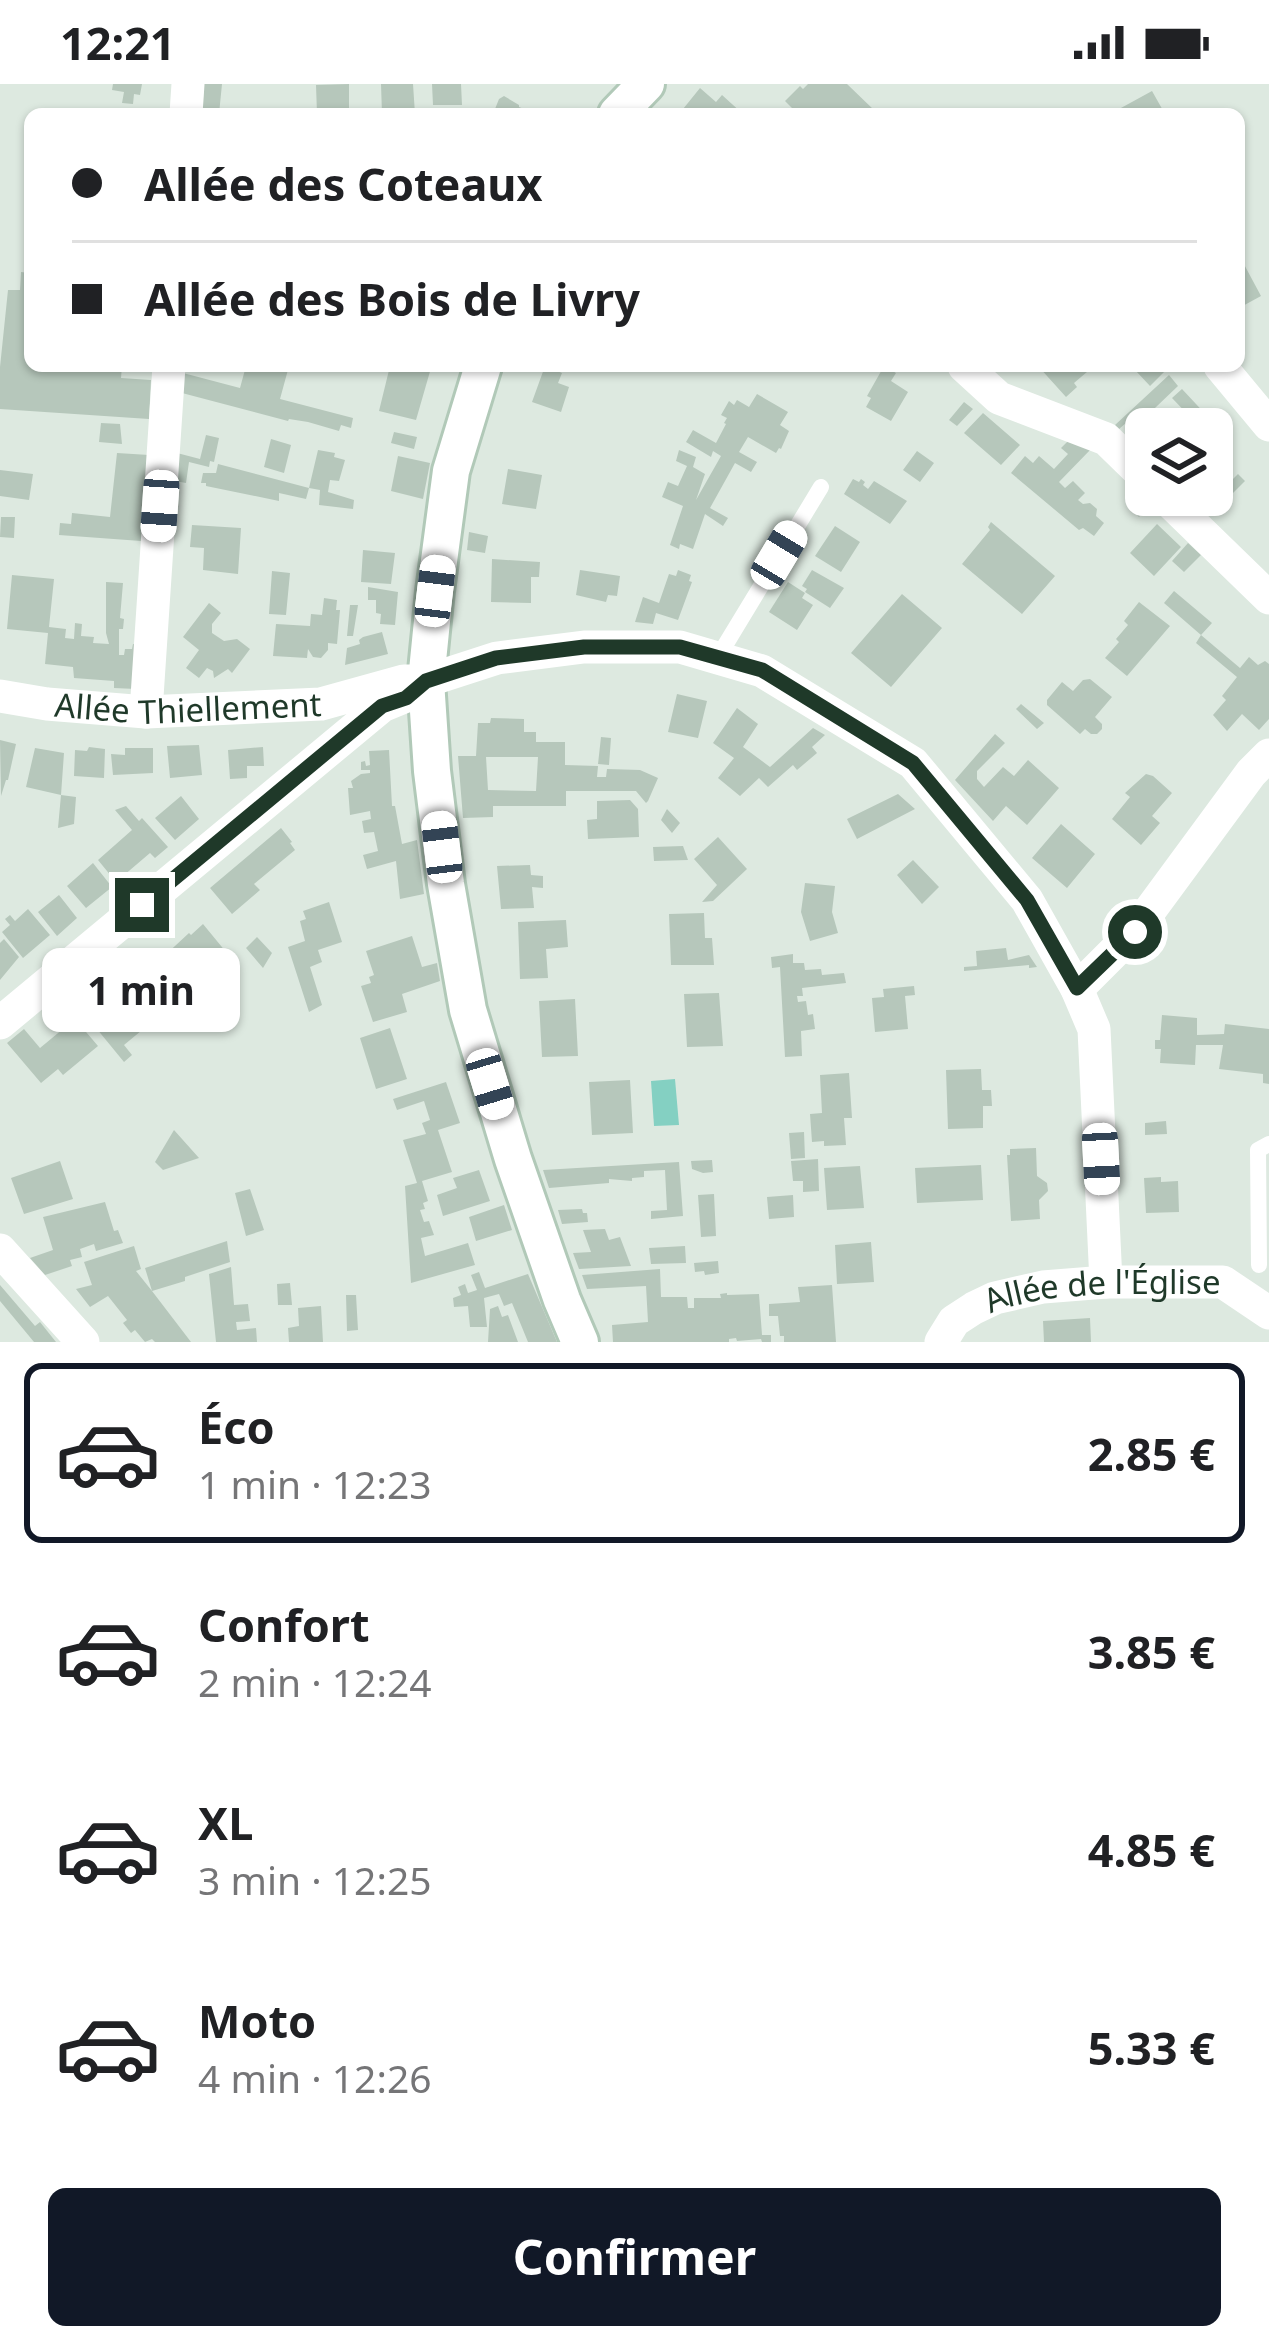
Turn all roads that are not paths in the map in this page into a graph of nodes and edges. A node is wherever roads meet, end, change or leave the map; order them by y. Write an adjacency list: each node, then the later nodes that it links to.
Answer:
1 (646, 84): 2 (street)
2 (623, 108)
3 (169, 372): 15 (street)
4 (481, 372): 13 (street)
5 (971, 372): 8 (street)
6 (1225, 372): 7 (street)
7 (1269, 425)
8 (1125, 458)
9 (821, 487): 12 (lane)
10 (1185, 516): 11 (street)
11 (1269, 598)
12 (718, 657): 13 (street, Allée Thiellement); 17 (street, Allée Thiellement)
13 (426, 681): 15 (street, Allée Thiellement); 18 (street); 25 (street)
14 (0, 696): 15 (street, Allée Thiellement)
15 (146, 712)
16 (1269, 755): 17 (street)
17 (1077, 988): 22 (street, Allée Thiellement)
18 (0, 1023)
19 (1269, 1144): 21 (lane)
20 (0, 1250): 24 (street)
21 (1259, 1265)
22 (1106, 1282): 23 (street, Allée de l'Église); 26 (street, Allée de l'Église)
23 (1269, 1313)
24 (83, 1342)
25 (580, 1342)
26 (941, 1342)

